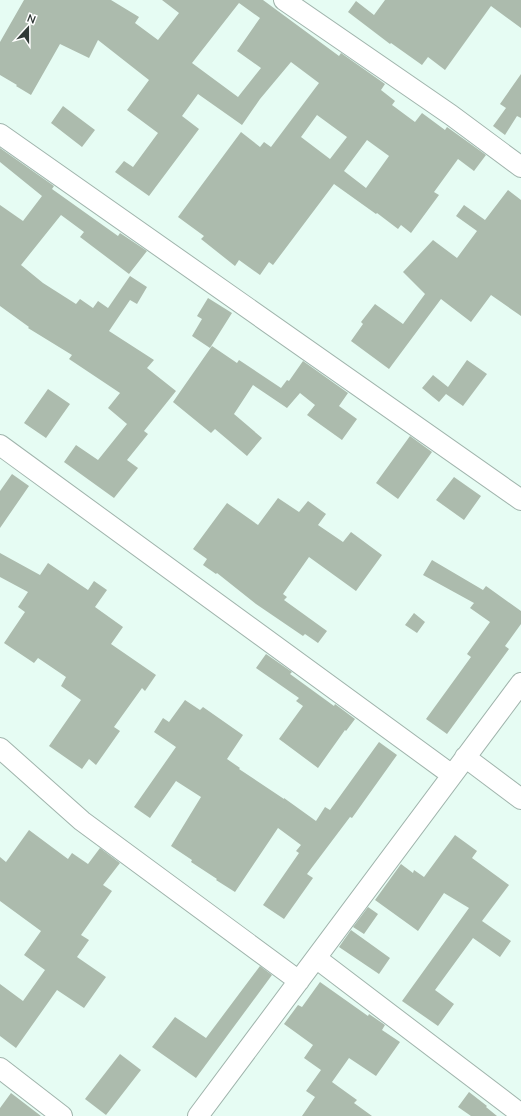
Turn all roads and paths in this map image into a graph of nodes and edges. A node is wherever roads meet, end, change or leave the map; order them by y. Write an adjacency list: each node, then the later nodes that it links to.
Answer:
1 (284, 0): 3 (street)
2 (0, 134): 5 (street)
3 (521, 167)
4 (0, 445): 9 (street)
5 (521, 500)
6 (521, 683): 8 (street)
7 (0, 748): 12 (street)
8 (465, 757): 9 (street); 10 (street)
9 (452, 775): 11 (street)
10 (521, 799)
11 (316, 958): 12 (street); 14 (street)
12 (299, 981): 16 (street)
13 (0, 1068): 15 (street)
14 (521, 1114)
15 (62, 1116)
16 (198, 1116)

